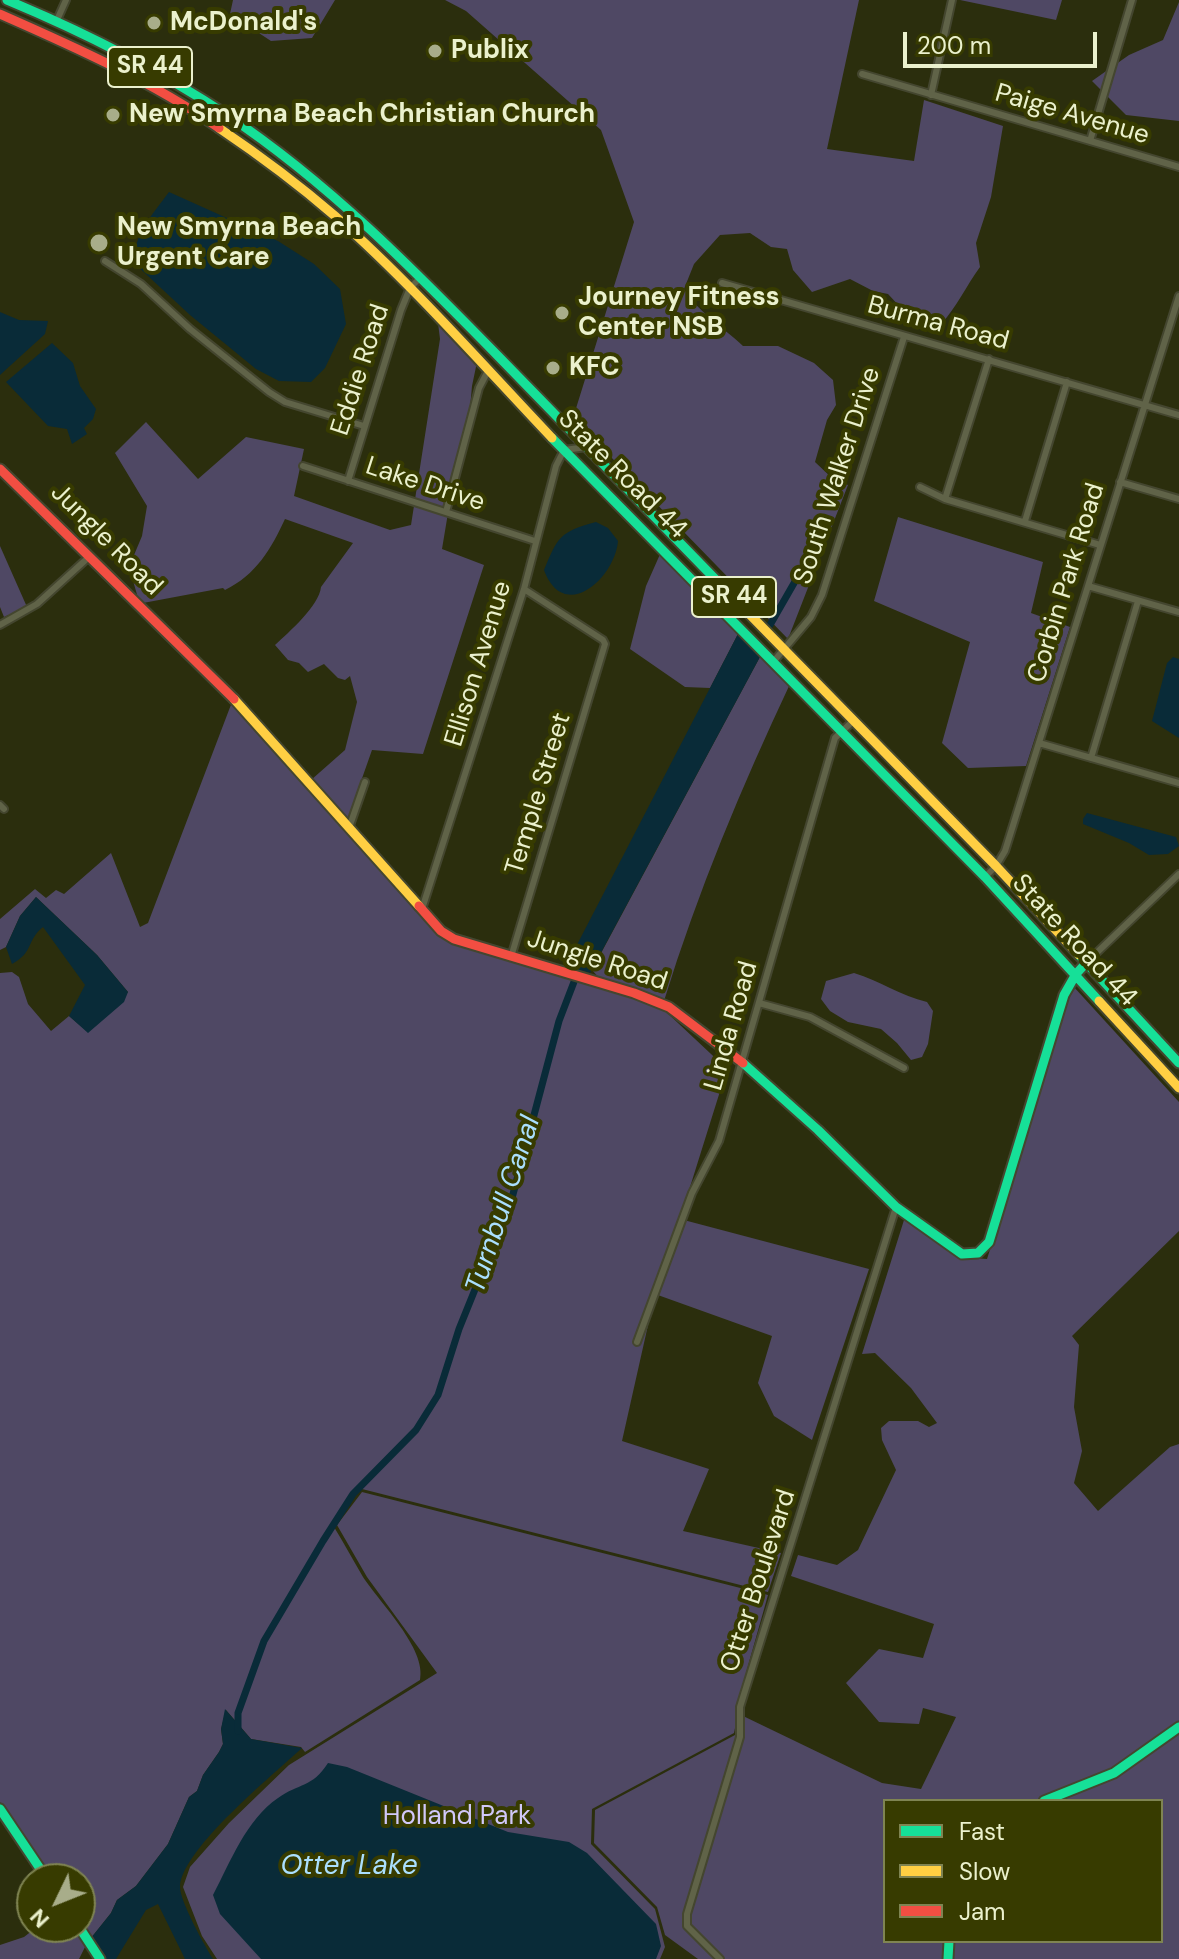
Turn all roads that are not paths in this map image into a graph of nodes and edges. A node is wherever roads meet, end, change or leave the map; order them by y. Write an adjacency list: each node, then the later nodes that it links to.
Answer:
1 (7, 0): 6 (main road, State Road 44 / SR 44)
2 (66, 0): 6 (street)
3 (952, 0): 11 (street)
4 (1132, 0): 13 (street)
5 (0, 14): 7 (main road, State Road 44 / SR 44)
6 (57, 20): 8 (main road, State Road 44 / SR 44)
7 (62, 40): 8 (main road); 10 (main road, State Road 44 / SR 44)
8 (155, 70): 12 (main road, State Road 44 / SR 44)
9 (862, 74): 11 (street, Paige Avenue)
10 (152, 87): 12 (main road); 15 (main road, State Road 44 / SR 44)
11 (931, 95): 13 (street, Paige Avenue)
12 (239, 122): 14 (main road, State Road 44 / SR 44)
13 (1090, 141): 16 (street, Paige Avenue)
14 (282, 153): 15 (street); 18 (main road, State Road 44 / SR 44)
15 (273, 165): 20 (main road, State Road 44 / SR 44)
16 (1179, 167)
17 (105, 261): 29 (street)
18 (421, 277): 20 (street, Eddie Road); 30 (main road, State Road 44 / SR 44)
19 (722, 283): 23 (street, Burma Road)
20 (410, 288): 25 (main road, State Road 44 / SR 44); 29 (street, Eddie Road)
21 (1179, 296): 22 (street, Corbin Park Road)
22 (1178, 305): 27 (street, Corbin Park Road)
23 (904, 337): 24 (street, Burma Road); 51 (street, South Walker Drive)
24 (989, 359): 26 (street, Burma Road); 37 (street)
25 (489, 369): 31 (main road, State Road 44 / SR 44); 40 (street)
26 (1067, 382): 27 (street, Burma Road); 42 (street)
27 (1144, 405): 28 (street, Burma Road); 35 (street, Corbin Park Road)
28 (1179, 415)
29 (364, 426): 34 (street, Eddie Road)
30 (587, 447): 31 (street); 39 (main road, State Road 44 / SR 44)
31 (564, 450): 41 (main road, State Road 44 / SR 44); 43 (street, Ellison Avenue)
32 (303, 466): 34 (street, Lake Drive)
33 (0, 469): 45 (main road, Jungle Road)
34 (348, 481): 40 (street, Lake Drive)
35 (1120, 482): 38 (street); 44 (street, Corbin Park Road)
36 (920, 487): 37 (street)
37 (945, 499): 42 (street)
38 (1179, 499)
39 (647, 508): 41 (main road); 51 (main road, State Road 44 / SR 44)
40 (446, 512): 43 (street, Lake Drive)
41 (636, 520): 52 (main road, State Road 44 / SR 44)
42 (1025, 521): 44 (street)
43 (535, 541): 47 (street, Ellison Avenue)
44 (1100, 545): 46 (street, Corbin Park Road)
45 (90, 556): 50 (street); 59 (main road, Jungle Road)
46 (1088, 586): 48 (street); 55 (street, Corbin Park Road)
47 (524, 589): 63 (street, Ellison Avenue); 64 (street, Temple Street)
48 (1138, 601): 49 (street); 56 (street)
49 (1179, 612)
50 (0, 625)
51 (783, 647): 52 (street, South Walker Drive); 53 (main road, State Road 44 / SR 44)
52 (774, 661): 54 (main road, State Road 44 / SR 44)
53 (854, 720): 54 (street); 60 (main road, State Road 44 / SR 44)
54 (841, 729): 62 (main road, State Road 44 / SR 44); 67 (street, Linda Road)
55 (1039, 743): 56 (street); 60 (street, Corbin Park Road)
56 (1091, 758): 58 (street)
57 (365, 782): 59 (street)
58 (1179, 783)
59 (349, 828): 63 (main road, Jungle Road)
60 (996, 866): 62 (street, Corbin Park Road); 65 (main road, State Road 44 / SR 44)
61 (1179, 874): 65 (street)
62 (985, 877): 66 (main road, State Road 44 / SR 44)
63 (421, 912): 64 (main road, Jungle Road)
64 (511, 957): 68 (main road, Jungle Road)
65 (1087, 962): 66 (main road, Jungle Road); 69 (main road, State Road 44 / SR 44)
66 (1076, 974): 71 (main road, State Road 44 / SR 44); 72 (main road, Jungle Road)
67 (759, 1003): 68 (street, Linda Road); 70 (street)
68 (741, 1062): 72 (main road, Jungle Road); 73 (street, Linda Road)
69 (1179, 1063)
70 (904, 1068)
71 (1179, 1088)
72 (896, 1207): 78 (street, Otter Boulevard)
73 (637, 1342)
74 (1179, 1727): 75 (main road)
75 (1049, 1799)
76 (0, 1809): 77 (main road)
77 (36, 1863)
78 (720, 1959)

